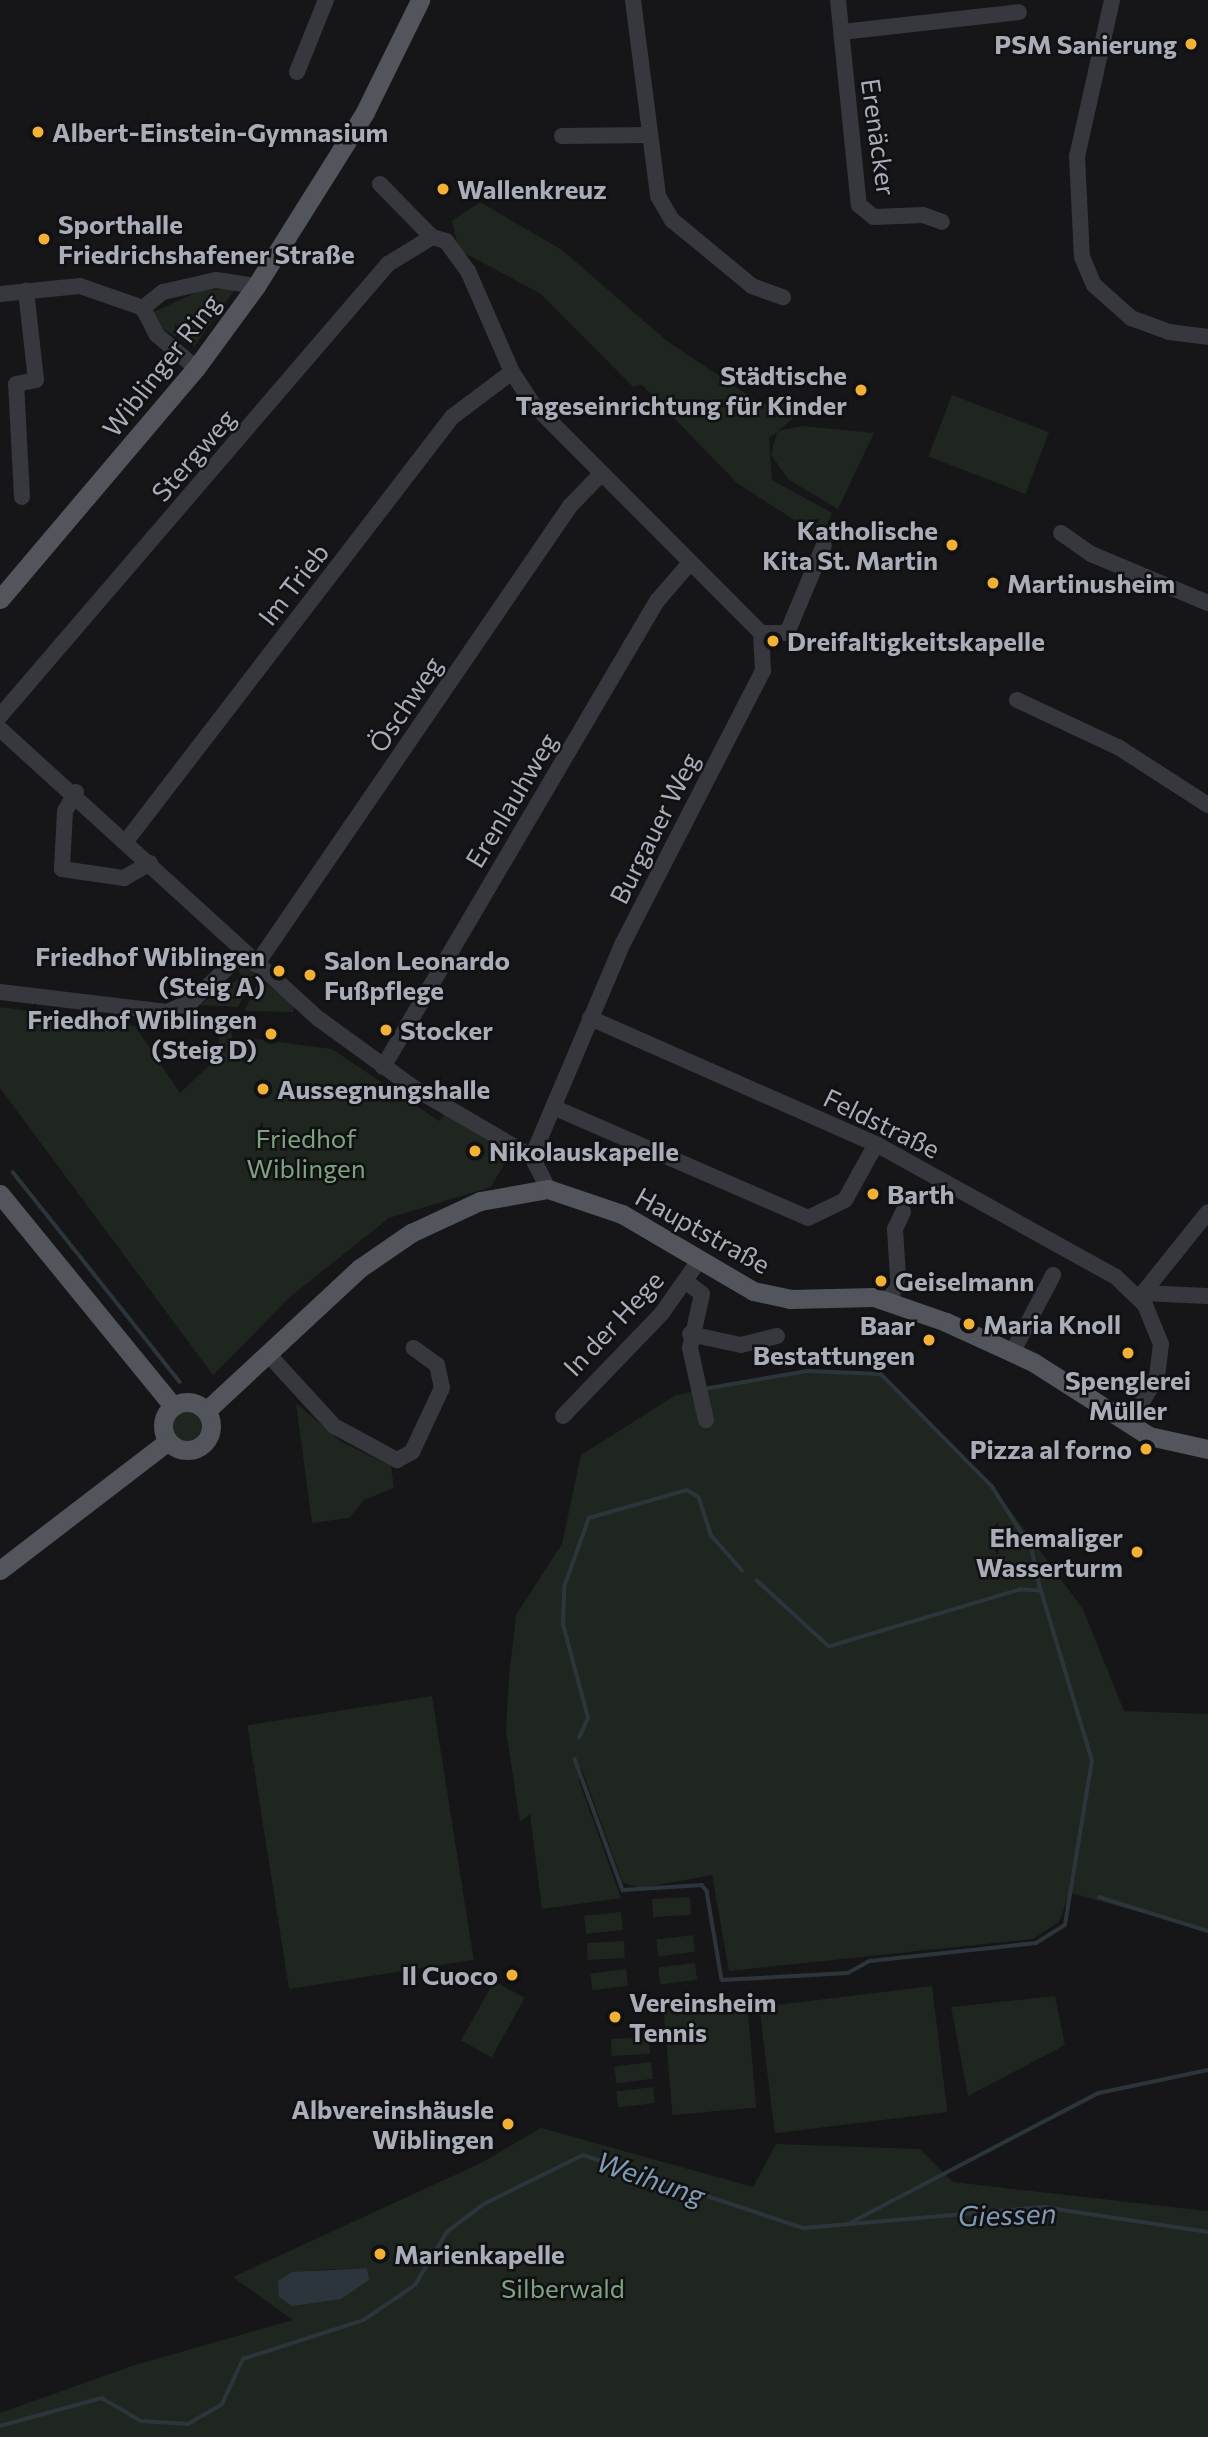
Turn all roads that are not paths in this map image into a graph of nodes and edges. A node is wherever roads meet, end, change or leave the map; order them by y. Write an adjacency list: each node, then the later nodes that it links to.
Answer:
1 (326, 0): 8 (street)
2 (420, 0): 14 (main road, Wiblinger Ring)
3 (633, 0): 9 (street)
4 (838, 0): 7 (street, Erenäcker)
5 (1112, 0): 19 (street)
6 (1019, 12): 7 (street)
7 (842, 32): 12 (street, Erenäcker)
8 (297, 72)
9 (647, 135): 10 (street); 17 (street)
10 (562, 136)
11 (380, 184): 13 (street)
12 (942, 222)
13 (436, 237): 21 (street); 31 (street, Stergweg)
14 (256, 286): 18 (street); 20 (main road, Wiblinger Ring)
15 (26, 291): 16 (street); 18 (street); 23 (street)
16 (0, 294)
17 (783, 297)
18 (143, 308): 20 (street)
19 (1208, 337)
20 (196, 368): 27 (main road, Wiblinger Ring)
21 (512, 372): 22 (street); 35 (street, Im Trieb)
22 (600, 475): 26 (street); 38 (street, Öschweg)
23 (22, 498)
24 (1061, 533): 28 (street)
25 (824, 545): 29 (street)
26 (690, 564): 29 (street); 41 (street, Erenlauhweg)
27 (0, 599)
28 (1208, 603)
29 (761, 633): 40 (street, Burgauer Weg)
30 (1017, 700): 34 (street)
31 (0, 716)
32 (0, 729): 33 (street)
33 (76, 792): 35 (street); 36 (street)
34 (1208, 805)
35 (127, 840): 36 (street)
36 (150, 863): 37 (street)
37 (243, 953): 38 (street); 39 (street)
38 (256, 965): 41 (street)
39 (0, 992)
40 (590, 1018): 42 (street, Burgauer Weg); 43 (street, Feldstraße)
41 (383, 1067): 44 (street)
42 (553, 1107): 43 (street); 44 (street, Burgauer Weg)
43 (876, 1144): 52 (street, Feldstraße)
44 (532, 1157): 45 (street)
45 (541, 1189): 49 (main road, Hauptstraße); 59 (main road)
46 (0, 1194): 60 (main road)
47 (903, 1212): 54 (street)
48 (1208, 1212): 52 (street)
49 (698, 1262): 51 (street, In der Hege); 54 (main road, Hauptstraße)
50 (1053, 1275): 58 (street)
51 (685, 1281): 55 (street); 62 (street, In der Hege)
52 (1140, 1295): 53 (street); 64 (street, Feldstraße)
53 (1208, 1296)
54 (890, 1301): 58 (main road, Hauptstraße)
55 (690, 1334): 56 (street); 63 (street)
56 (777, 1336)
57 (414, 1348): 59 (street)
58 (1013, 1351): 64 (main road, Hauptstraße)
59 (268, 1354): 61 (main road)
60 (173, 1406): 61 (main road); 65 (main road)
61 (206, 1411): 65 (main road)
62 (563, 1416)
63 (706, 1420)
64 (1129, 1423): 66 (main road, Hauptstraße)
65 (168, 1441): 67 (main road)
66 (1208, 1449)
67 (0, 1570)

